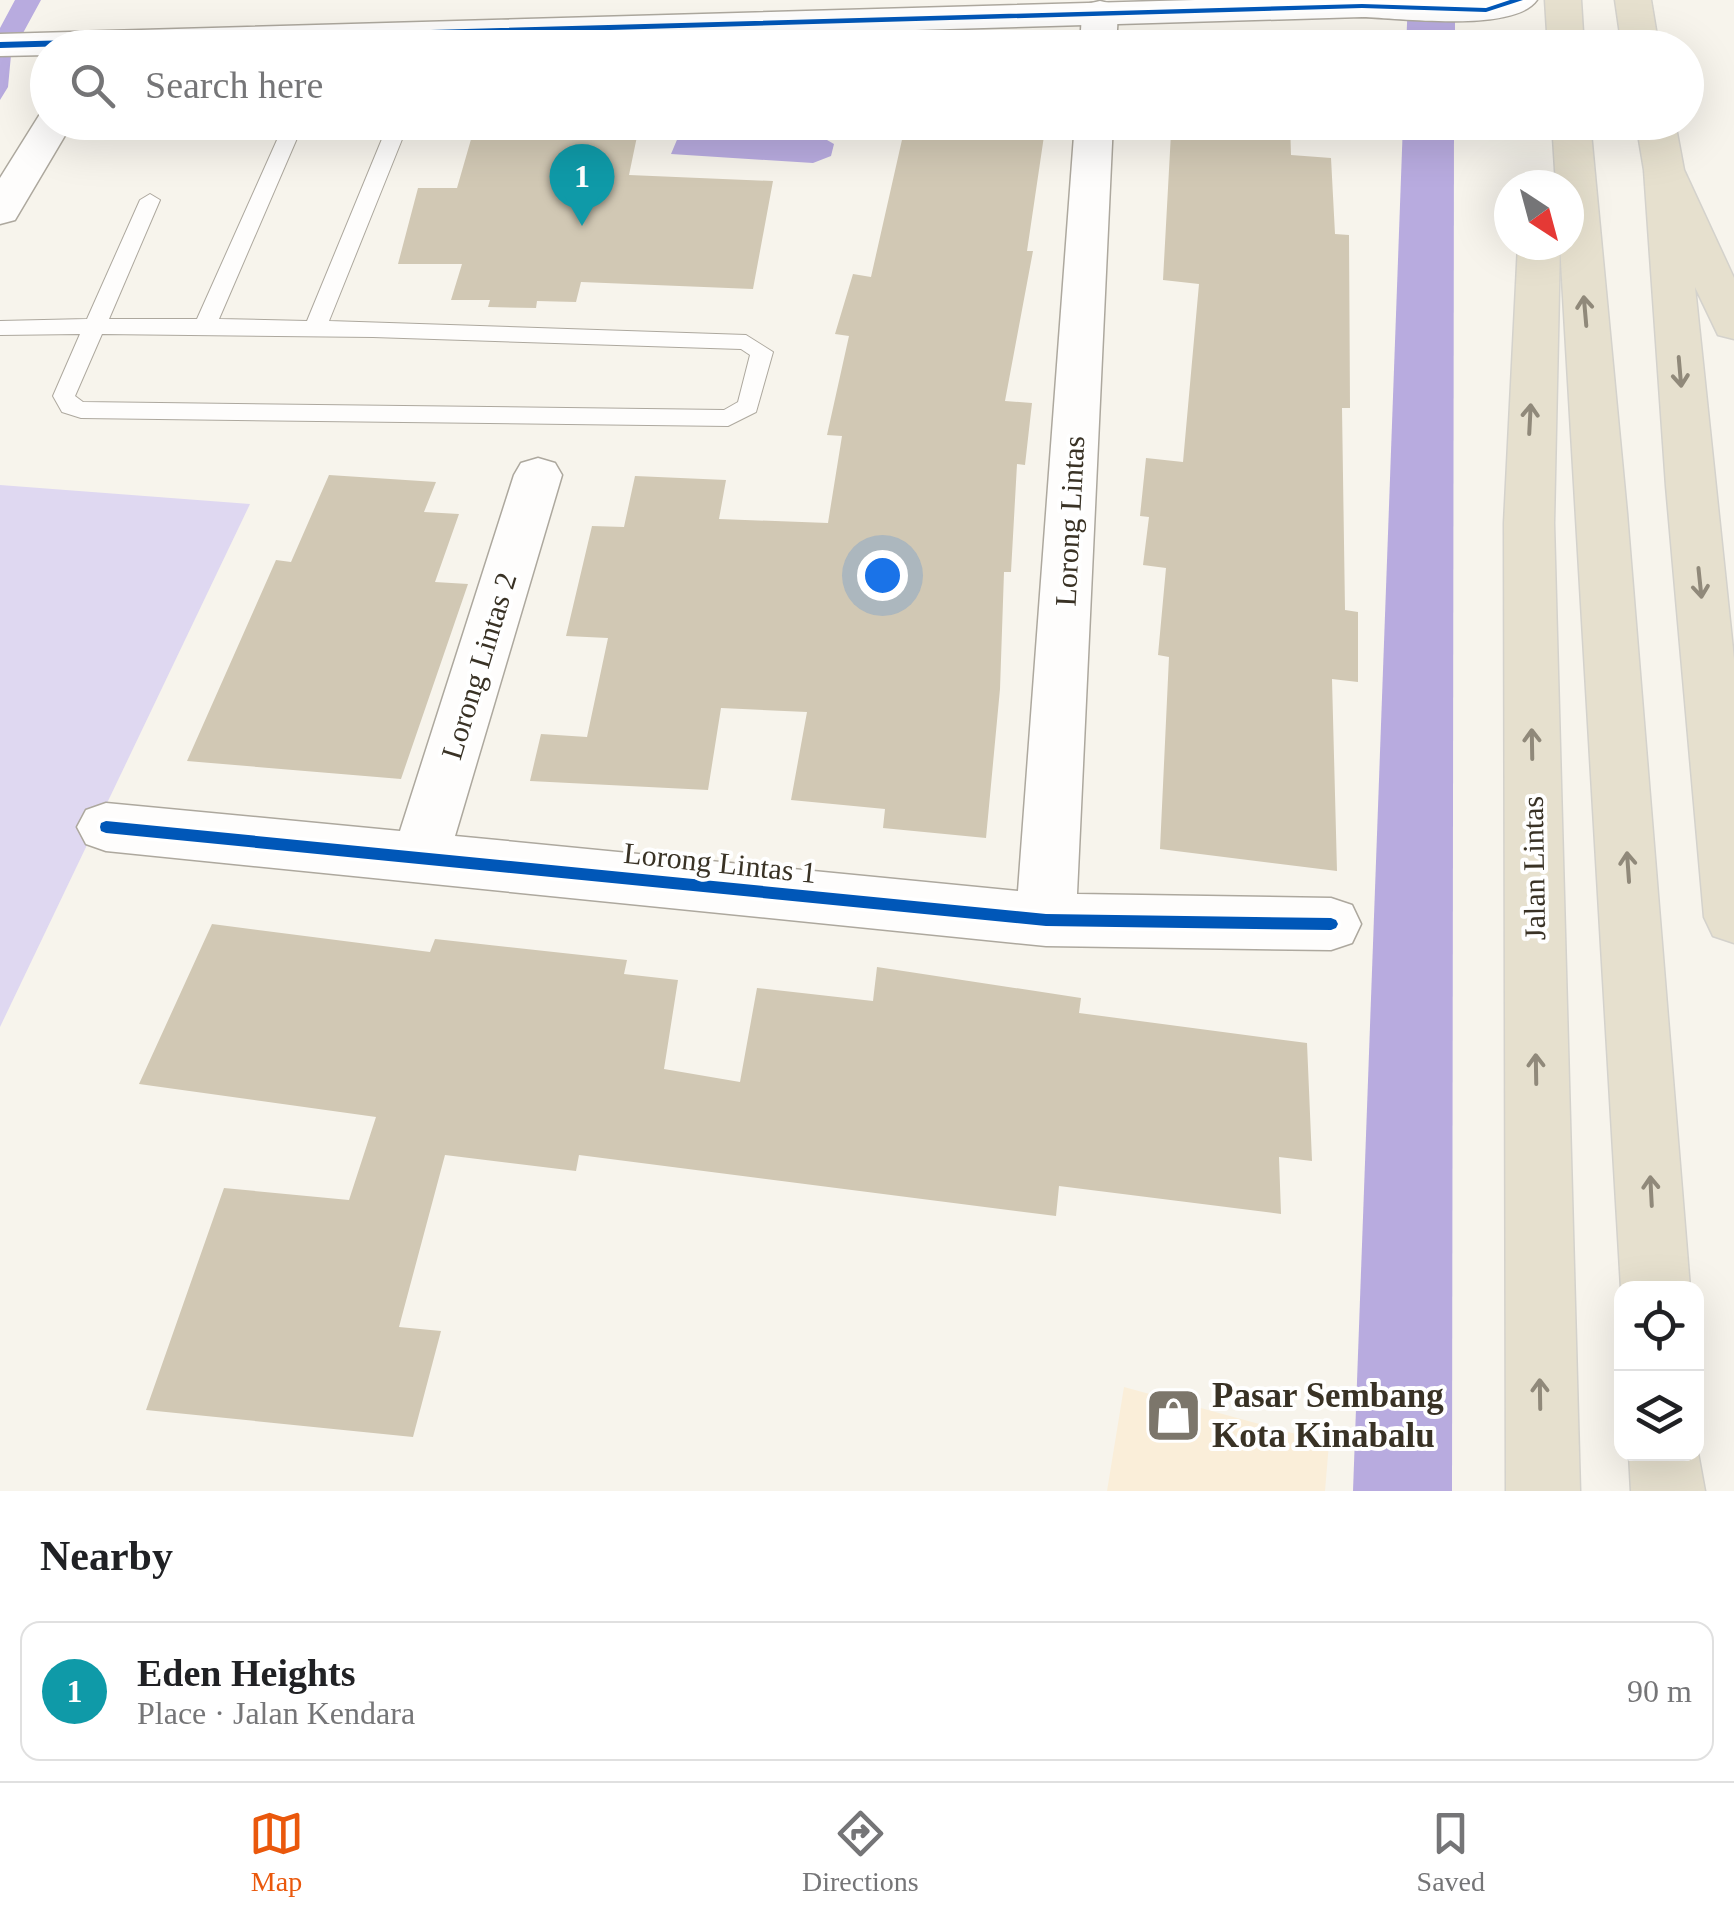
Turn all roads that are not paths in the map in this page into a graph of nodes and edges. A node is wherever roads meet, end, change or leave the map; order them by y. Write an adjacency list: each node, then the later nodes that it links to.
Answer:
1 (1519, 0): 5 (street)
2 (1534, 0): 8 (highway)
3 (1563, 0): 9 (highway)
4 (1633, 0): 10 (highway)
5 (1384, 5): 6 (street); 7 (street)
6 (1099, 30)
7 (1494, 30)
8 (1527, 30)
9 (1565, 30)
10 (1639, 30)
11 (43, 140): 21 (street)
12 (287, 140): 25 (lane)
13 (392, 140): 27 (lane)
14 (1093, 140): 32 (street, Lorong Lintas)
15 (1537, 140): 18 (highway)
16 (1572, 140): 34 (highway, one-way to 16)
17 (1658, 140): 19 (highway)
18 (1538, 170)
19 (1664, 170): 23 (highway); 31 (highway, one-way to 31)
20 (150, 200): 24 (lane)
21 (0, 211)
22 (1538, 260): 36 (highway, Jalan Lintas, one-way to 22)
23 (1734, 324)
24 (92, 325): 25 (lane); 26 (lane); 27 (lane)
25 (205, 326): 27 (lane)
26 (0, 328)
27 (314, 330)
28 (538, 475): 30 (street, Lorong Lintas 2)
29 (106, 828): 30 (street, Lorong Lintas 1)
30 (420, 858): 32 (street, Lorong Lintas 1)
31 (1734, 918)
32 (1046, 920): 33 (street, Lorong Lintas 1)
33 (1330, 924)
34 (1656, 1281)
35 (1666, 1461): 37 (highway)
36 (1543, 1491)
37 (1668, 1491)

